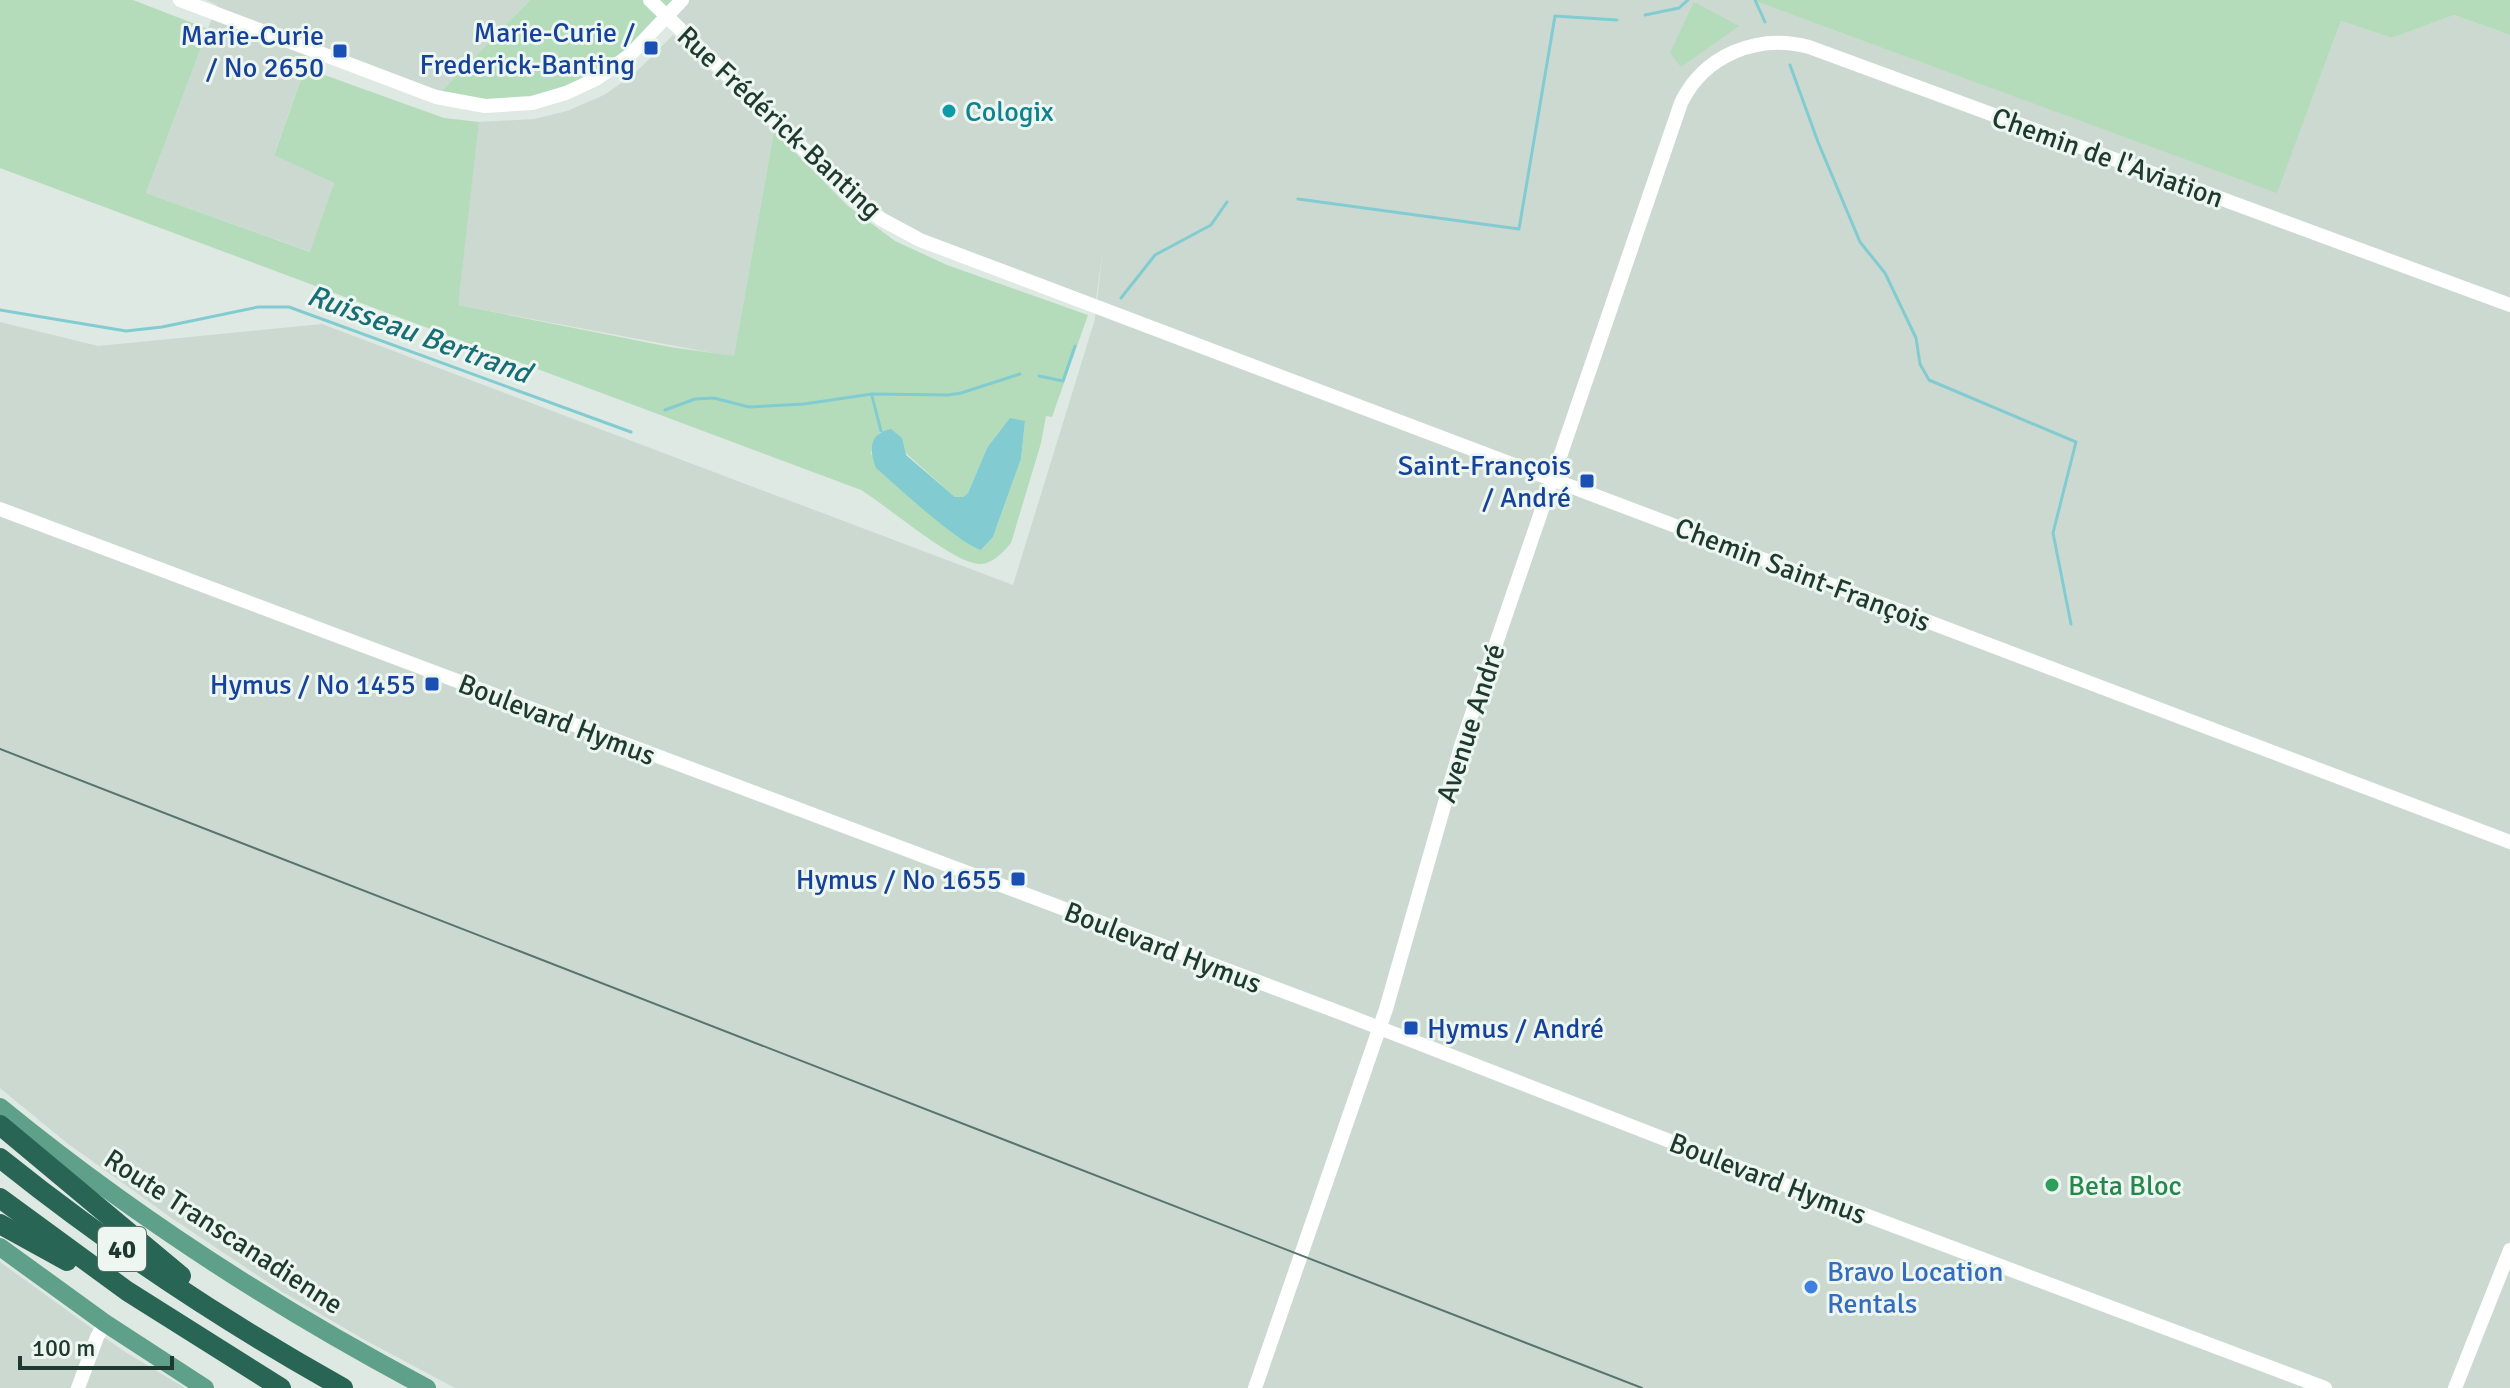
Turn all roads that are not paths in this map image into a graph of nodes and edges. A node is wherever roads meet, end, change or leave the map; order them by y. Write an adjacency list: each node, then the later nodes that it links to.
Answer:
1 (180, 0): 4 (street)
2 (650, 0): 4 (street, Rue Frédérick-Banting)
3 (682, 0): 4 (street)
4 (667, 16): 7 (street, Rue Frédérick-Banting)
5 (1707, 68): 6 (street, Chemin de l'Aviation); 8 (street, Avenue André)
6 (2510, 305)
7 (1095, 306): 8 (street, Chemin Saint-François)
8 (1552, 478): 10 (street, Chemin Saint-François); 11 (street, Avenue André)
9 (0, 509): 11 (street, Boulevard Hymus)
10 (2510, 842)
11 (1379, 1028): 27 (street, Avenue André); 28 (street, Boulevard Hymus)
12 (0, 1107): 26 (main road, Route Transcanadienne)
13 (0, 1125): 21 (highway)
14 (0, 1158): 21 (highway, 40)
15 (0, 1198): 19 (highway, 40)
16 (0, 1224): 19 (highway)
17 (0, 1247): 20 (main road)
18 (2510, 1250): 29 (street)
19 (158, 1311): 24 (highway, 40)
20 (105, 1323): 22 (street); 23 (main road)
21 (249, 1332): 25 (highway, 40)
22 (78, 1388)
23 (205, 1388)
24 (281, 1388)
25 (343, 1388)
26 (427, 1388)
27 (1255, 1388)
28 (2325, 1388)
29 (2455, 1388)

